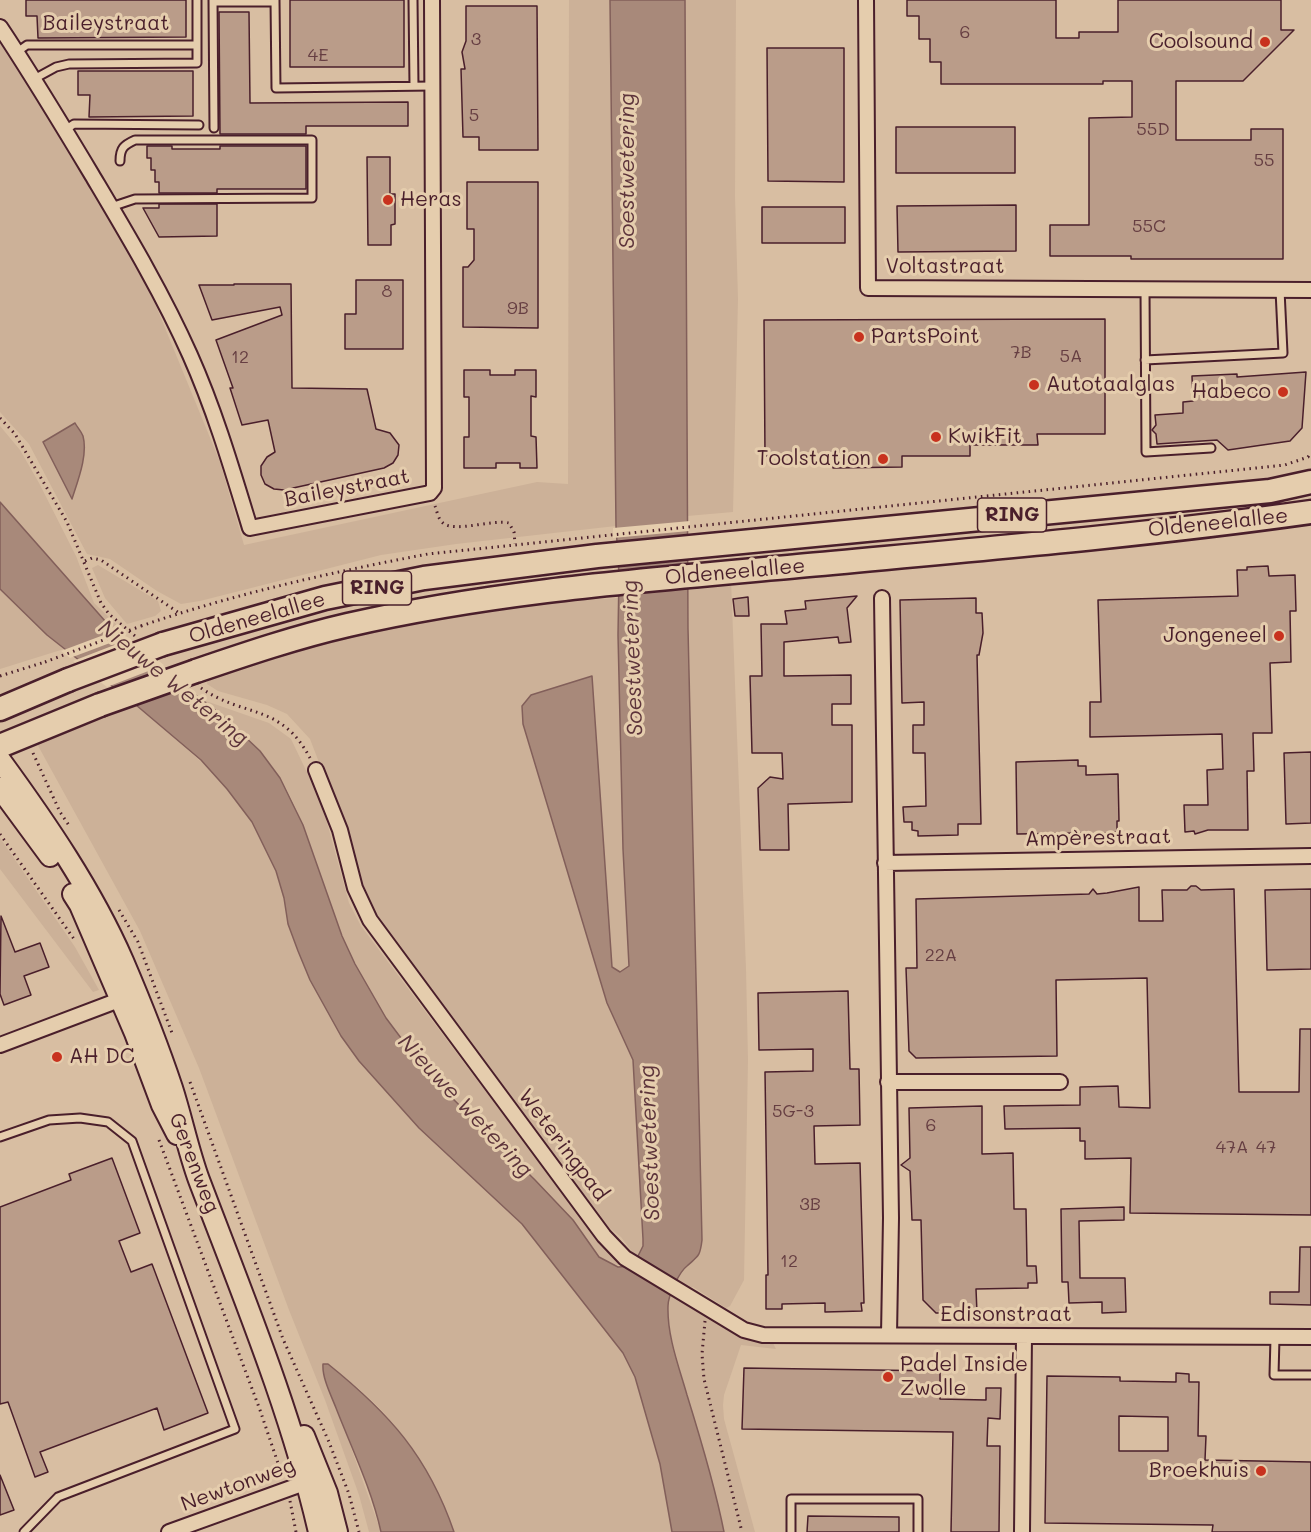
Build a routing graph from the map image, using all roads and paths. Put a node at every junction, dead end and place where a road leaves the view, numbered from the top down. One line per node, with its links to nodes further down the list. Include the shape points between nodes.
1 (196, 0): 8 (lane, Baileystraat)
2 (413, 0): 11 (lane)
3 (432, 0): 12 (street, Baileystraat)
4 (866, 0): 18 (street, Voltastraat, via 868,288)
5 (213, 1): 6 (lane); 14 (lane)
6 (275, 1): 11 (lane, via 276,88)
7 (0, 27): 9 (street, Baileystraat)
8 (197, 45): 9 (lane, Baileystraat, via 27,45); 10 (lane, Baileystraat, via 196,63 69,64)
9 (17, 52): 10 (street, Baileystraat)
10 (34, 79): 15 (street, Baileystraat)
11 (414, 86): 12 (lane)
12 (433, 86): 26 (street, Baileystraat, via 435,478)
13 (199, 125): 15 (lane, via 74,124)
14 (214, 128)
15 (65, 131): 17 (street, Baileystraat)
16 (120, 161): 17 (lane, via 124,145 135,140 312,140 312,198 135,199)
17 (111, 207): 26 (street, Baileystraat, via 190,356 219,428 250,528)
18 (1146, 289): 19 (street, Voltastraat); 21 (lane)
19 (1280, 290): 20 (street, Voltastraat); 21 (lane, via 1283,353)
20 (1311, 290)
21 (1145, 360): 23 (lane, via 1146,452)
22 (0, 418): 32 (path, via 15,434 67,522 85,561 101,560)
23 (1211, 448)
24 (1311, 452): 28 (path, via 1308,457 1285,465)
25 (1311, 482): 28 (main road, Oldeneelallee / RING, via 1270,491)
26 (430, 494): 29 (path, via 445,525 505,522 512,526)
27 (1311, 512): 36 (main road, Oldeneelallee / RING, bridge, via 987,548 597,584 442,606 346,625 196,670)
28 (711, 534): 30 (main road, Oldeneelallee / RING); 30 (path)
29 (515, 544)
30 (597, 545): 35 (main road, Oldeneelallee / RING, bridge, via 325,598 163,644)
31 (882, 598): 42 (street)
32 (179, 613)
33 (141, 626): 34 (path, bridge)
34 (0, 676)
35 (0, 710)
36 (0, 746)
37 (0, 760): 44 (main road, Gerenweg, via 40,817 107,928)
38 (316, 770): 51 (street, Weteringpad, via 340,830 355,888 370,920 604,1236 625,1258)
39 (0, 788): 44 (main road, Gerenweg, via 47,851 80,905)
40 (0, 834): 43 (path)
41 (1311, 856): 42 (street, Ampèrestraat)
42 (885, 863): 47 (street)
43 (79, 946)
44 (122, 1000): 45 (street); 57 (main road, Gerenweg, via 162,1105 195,1167 280,1391 297,1419)
45 (0, 1045)
46 (188, 1076): 64 (path, Gerenweg, via 283,1339 349,1494)
47 (888, 1082): 48 (street); 52 (street)
48 (1060, 1082)
49 (0, 1137): 59 (lane, via 49,1120 80,1118 108,1122 132,1141 235,1429 58,1497)
50 (158, 1138): 58 (path, Gerenweg)
51 (708, 1307): 52 (street, Edisonstraat, via 753,1334); 65 (path, via 703,1328 704,1379)
52 (889, 1335): 53 (street, Edisonstraat)
53 (1024, 1336): 55 (street, Edisonstraat); 68 (street)
54 (1311, 1337): 55 (street, Edisonstraat)
55 (1275, 1338): 56 (lane, via 1274,1375)
56 (1311, 1375)
57 (314, 1480): 58 (street, Newtonweg); 62 (main road, Gerenweg); 63 (main road, Gerenweg)
58 (287, 1488): 60 (street, Newtonweg); 61 (path, Gerenweg)
59 (24, 1532)
60 (169, 1532)
61 (296, 1532)
62 (319, 1532)
63 (337, 1532)
64 (359, 1532)
65 (742, 1532)
66 (791, 1532): 67 (lane, via 791,1499 918,1499)
67 (918, 1532)
68 (1022, 1532)

